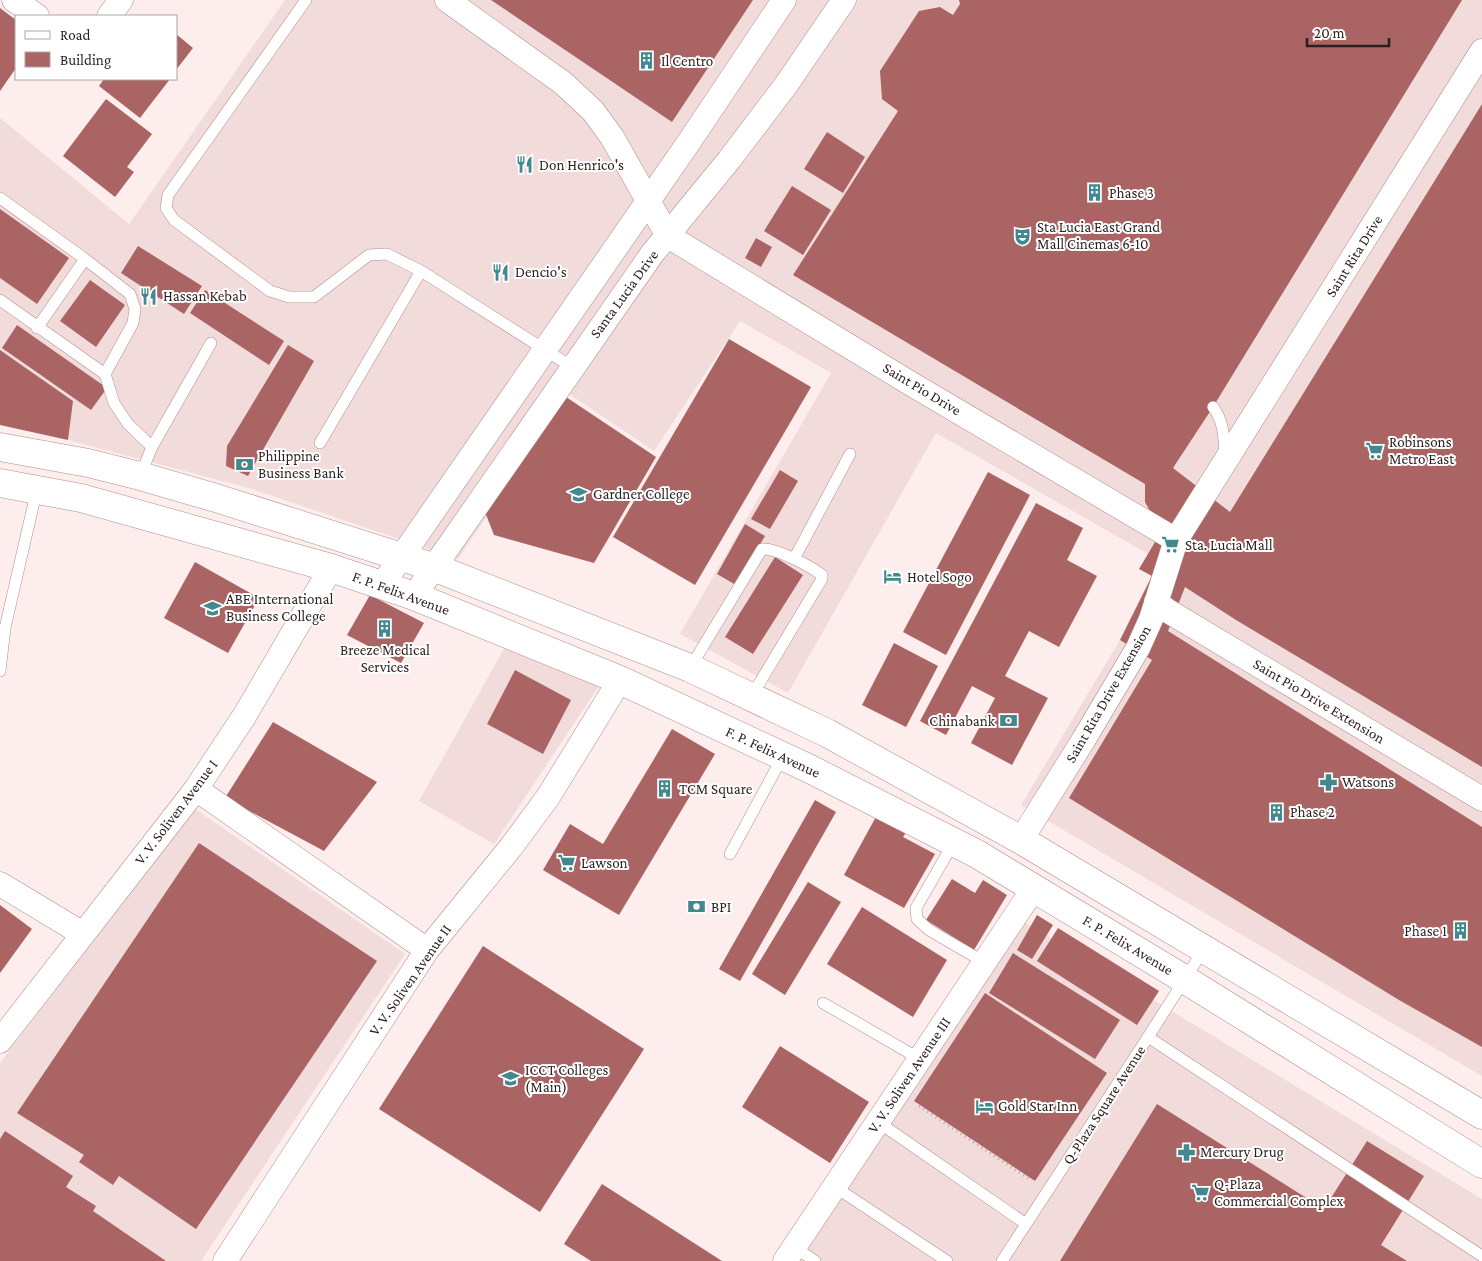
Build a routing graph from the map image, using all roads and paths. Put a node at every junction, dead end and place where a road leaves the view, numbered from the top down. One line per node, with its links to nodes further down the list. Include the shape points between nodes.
1 (14, 0): 7 (street)
2 (121, 0): 8 (street)
3 (306, 0): 14 (lane, via 168,195 166,208 174,220 270,291 288,297 314,297 369,255 387,254)
4 (447, 0): 11 (street, via 563,83 593,111)
5 (784, 0): 11 (street)
6 (844, 0): 12 (street, Santa Lucia Drive, via 786,85)
7 (36, 15)
8 (110, 15)
9 (1482, 51): 26 (street, Saint Rita Drive)
10 (0, 198): 13 (lane)
11 (649, 200): 12 (street); 18 (street)
12 (668, 236): 19 (street, Santa Lucia Drive); 30 (street, Saint Pio Drive)
13 (85, 259): 16 (lane); 20 (lane, via 130,294 135,309 133,323)
14 (421, 271): 18 (lane); 22 (lane)
15 (0, 300): 16 (lane)
16 (37, 328): 20 (lane)
17 (210, 343): 24 (lane)
18 (544, 349): 19 (lane); 31 (street)
19 (572, 367): 33 (street, Santa Lucia Drive)
20 (105, 374): 24 (lane, via 114,403 128,424)
21 (1213, 407): 26 (lane, via 1223,430)
22 (320, 443)
23 (0, 447): 27 (main road)
24 (152, 447): 27 (lane)
25 (850, 454): 32 (lane)
26 (1225, 462): 30 (street, Saint Rita Drive)
27 (140, 476): 31 (main road)
28 (0, 483): 29 (main road, F. P. Felix Avenue)
29 (37, 489): 34 (main road, F. P. Felix Avenue, via 81,498); 39 (lane, via 5,628)
30 (1176, 540): 37 (street, Saint Rita Drive Extension)
31 (401, 556): 33 (main road); 35 (street)
32 (794, 560): 38 (lane, via 762,549); 41 (lane, via 816,570 822,579)
33 (433, 567): 36 (street, Santa Lucia Drive); 38 (main road)
34 (331, 568): 35 (main road, F. P. Felix Avenue); 45 (street, V. V. Soliven Avenue I, via 245,715)
35 (382, 585): 36 (main road, F. P. Felix Avenue)
36 (414, 596): 40 (main road, F. P. Felix Avenue)
37 (1156, 602): 46 (street, Saint Pio Drive Extension); 47 (street, Saint Rita Drive Extension, via 1138,648)
38 (690, 668): 41 (main road)
39 (0, 670)
40 (620, 680): 43 (main road, F. P. Felix Avenue); 54 (street, V. V. Soliven Avenue II, via 548,797)
41 (751, 697): 42 (main road)
42 (827, 733): 44 (main road); 47 (main road)
43 (782, 756): 44 (main road, F. P. Felix Avenue); 49 (lane)
44 (810, 769): 48 (main road, F. P. Felix Avenue)
45 (196, 789): 52 (street, V. V. Soliven Avenue I); 54 (street)
46 (1482, 799)
47 (1021, 840): 53 (main road)
48 (954, 842): 51 (main road, F. P. Felix Avenue); 55 (lane, via 916,908 917,919 929,930)
49 (730, 854)
50 (0, 884): 52 (street)
51 (1034, 888): 55 (street, V. V. Soliven Avenue III); 56 (main road, F. P. Felix Avenue)
52 (83, 934): 59 (street, V. V. Soliven Avenue I)
53 (1204, 949): 56 (lane, Q-Plaza Square Avenue); 62 (main road)
54 (427, 950): 70 (street, V. V. Soliven Avenue II)
55 (984, 962): 60 (street, V. V. Soliven Avenue III)
56 (1184, 979): 58 (lane, Q-Plaza Square Avenue); 64 (main road, F. P. Felix Avenue)
57 (824, 1004): 60 (lane)
58 (1148, 1037): 66 (lane, Q-Plaza Square Avenue); 69 (lane)
59 (0, 1041)
60 (920, 1059): 61 (street, V. V. Soliven Avenue III)
61 (898, 1092): 63 (street, V. V. Soliven Avenue III); 66 (path)
62 (1482, 1114)
63 (878, 1122): 65 (street, V. V. Soliven Avenue III); 67 (lane)
64 (1482, 1164)
65 (835, 1187): 68 (street, V. V. Soliven Avenue III); 72 (lane)
66 (1048, 1192): 67 (lane, Q-Plaza Square Avenue)
67 (1026, 1224): 73 (lane, Q-Plaza Square Avenue)
68 (789, 1254): 71 (lane)
69 (1482, 1256)
70 (225, 1261)
71 (814, 1261)
72 (947, 1261)
73 (1002, 1261)

